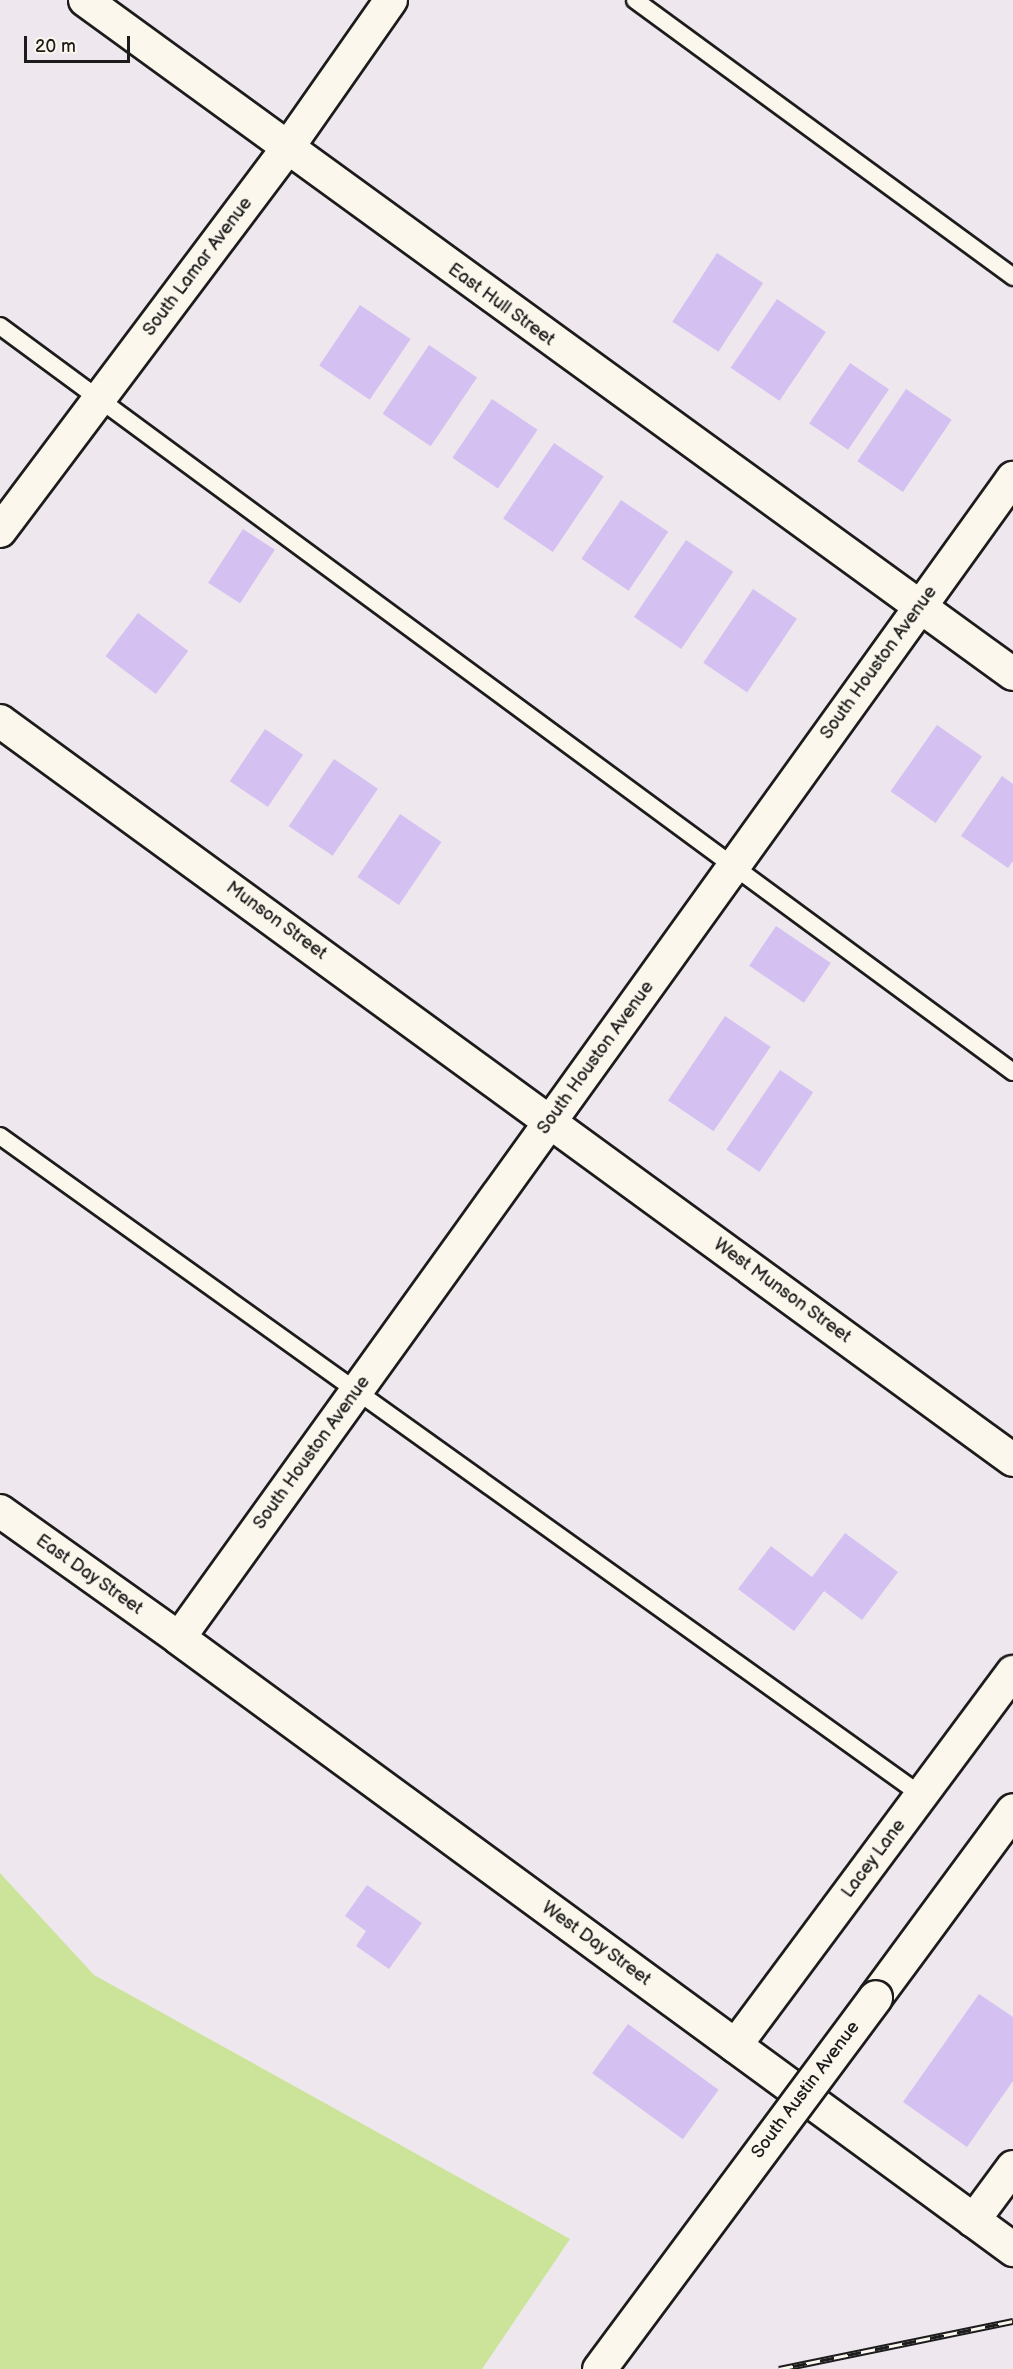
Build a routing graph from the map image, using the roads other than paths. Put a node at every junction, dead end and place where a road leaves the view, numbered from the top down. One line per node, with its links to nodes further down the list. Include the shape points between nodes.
1 (85, 0): 4 (street, East Hull Street)
2 (391, 0): 4 (street, South Lamar Avenue)
3 (635, 0): 5 (lane)
4 (286, 150): 7 (street, South Lamar Avenue); 10 (street, East Hull Street)
5 (1013, 278)
6 (0, 326): 7 (lane)
7 (99, 399): 9 (street, South Lamar Avenue); 13 (lane)
8 (1013, 478): 10 (street, South Houston Avenue)
9 (0, 531)
10 (920, 606): 11 (street, East Hull Street); 13 (street, South Houston Avenue)
11 (1013, 674)
12 (0, 721): 15 (street, Munson Street)
13 (734, 866): 14 (lane); 15 (street, South Houston Avenue)
14 (1013, 1072)
15 (551, 1121): 17 (street, South Houston Avenue); 18 (street, West Munson Street)
16 (0, 1136): 17 (lane)
17 (357, 1391): 20 (street, South Houston Avenue); 22 (lane)
18 (1013, 1461)
19 (0, 1511): 20 (street, East Day Street)
20 (179, 1638): 24 (main road, West Day Street)
21 (1013, 1672): 22 (street, Lacey Lane)
22 (921, 1795): 24 (street, Lacey Lane)
23 (1013, 1810): 28 (main road, South Austin Avenue, bridge)
24 (735, 2046): 26 (main road, West Day Street)
25 (1013, 2168): 26 (street)
26 (973, 2221): 27 (main road, West Day Street)
27 (1013, 2249)
28 (598, 2369)

